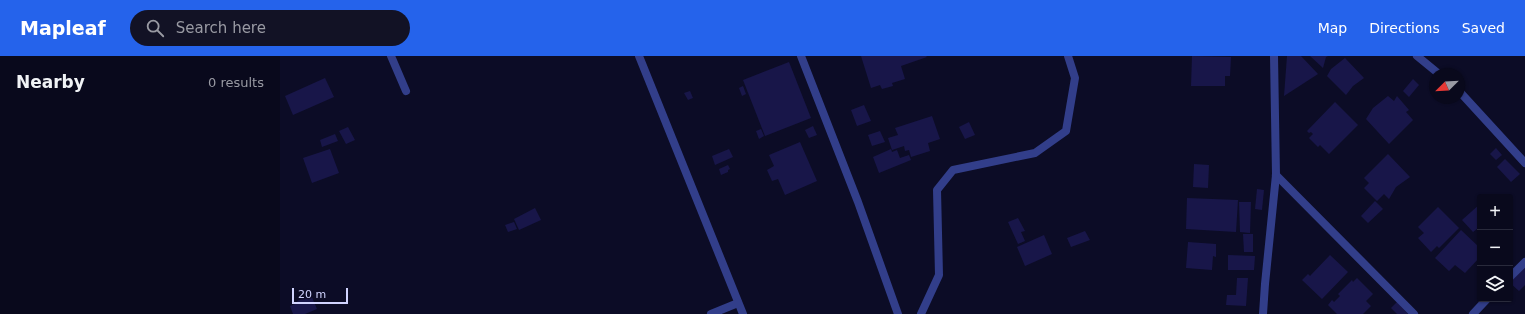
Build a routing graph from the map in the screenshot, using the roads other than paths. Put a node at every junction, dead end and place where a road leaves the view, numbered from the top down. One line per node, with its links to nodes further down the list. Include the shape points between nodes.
1 (391, 56): 8 (street)
2 (639, 56): 15 (street)
3 (802, 56): 18 (street)
4 (1068, 56): 19 (street, via 1075,78 1066,131 1035,153 953,170 937,190 939,275)
5 (1274, 56): 11 (street)
6 (1417, 56): 7 (street)
7 (1432, 68)
8 (406, 91)
9 (1465, 98): 10 (street)
10 (1525, 163)
11 (1276, 175): 20 (street); 21 (street)
12 (1525, 262): 13 (street)
13 (1513, 274)
14 (1484, 302): 22 (street)
15 (738, 303): 16 (street); 17 (street)
16 (711, 314)
17 (743, 314)
18 (898, 314)
19 (921, 314)
20 (1263, 314)
21 (1414, 314)
22 (1472, 314)

